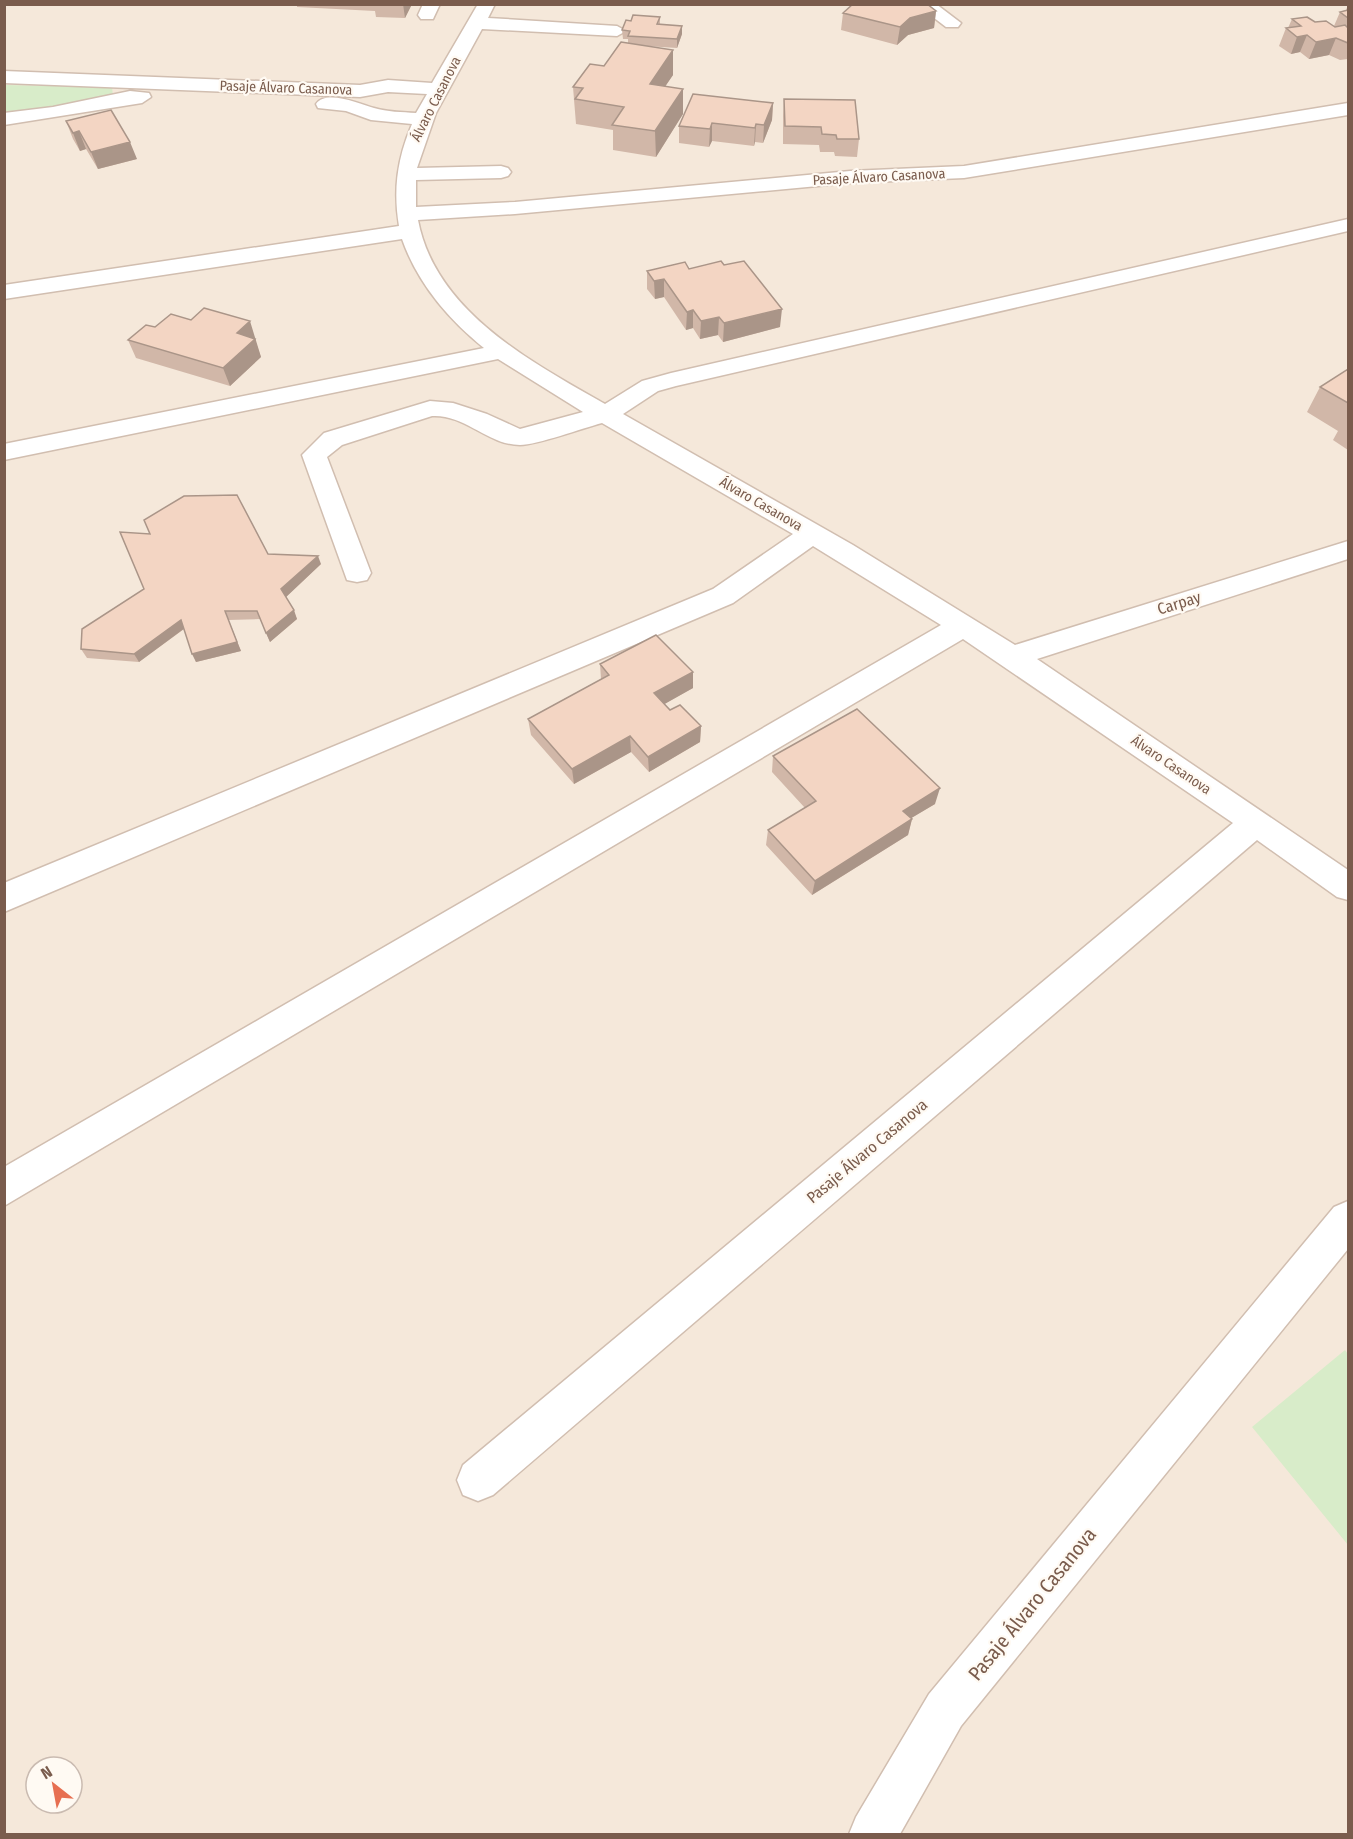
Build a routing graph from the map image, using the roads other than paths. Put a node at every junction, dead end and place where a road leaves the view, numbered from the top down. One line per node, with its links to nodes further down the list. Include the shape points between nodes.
1 (924, 4): 3 (street)
2 (482, 14): 4 (street); 6 (street, Álvaro Casanova)
3 (952, 23)
4 (617, 31)
5 (4, 77): 7 (street, Pasaje Álvaro Casanova)
6 (440, 89): 7 (street, Pasaje Álvaro Casanova, via 388,86 360,91); 10 (street, Álvaro Casanova)
7 (131, 90): 9 (street, Pasaje Álvaro Casanova, via 53,112); 10 (street, Pasaje Álvaro Casanova, via 349,105 371,114)
8 (1348, 109): 13 (street, Pasaje Álvaro Casanova, via 964,172 850,177 515,208)
9 (4, 118)
10 (424, 120): 12 (street, Álvaro Casanova)
11 (501, 172): 12 (street)
12 (405, 174): 13 (street, Álvaro Casanova)
13 (408, 222): 15 (street, Pasaje Álvaro Casanova); 16 (street, Álvaro Casanova, via 422,260 445,296)
14 (1348, 225): 17 (street, via 671,380 650,386)
15 (4, 292)
16 (502, 351): 17 (street, Álvaro Casanova); 18 (street)
17 (605, 414): 19 (street, Álvaro Casanova); 21 (street, via 520,437 444,408 430,409 323,445 314,455)
18 (4, 452)
19 (812, 533): 22 (street, Álvaro Casanova); 26 (street, via 723,596)
20 (1348, 550): 23 (street, Carpay)
21 (357, 573)
22 (963, 626): 23 (street, Álvaro Casanova); 27 (street)
23 (1010, 657): 24 (street, Álvaro Casanova)
24 (1256, 822): 25 (street, Álvaro Casanova); 29 (street, Pasaje Álvaro Casanova)
25 (1348, 887)
26 (4, 898)
27 (4, 1188)
28 (1348, 1220): 30 (street, Pasaje Álvaro Casanova, via 945,1710)
29 (478, 1480)
30 (873, 1834)

